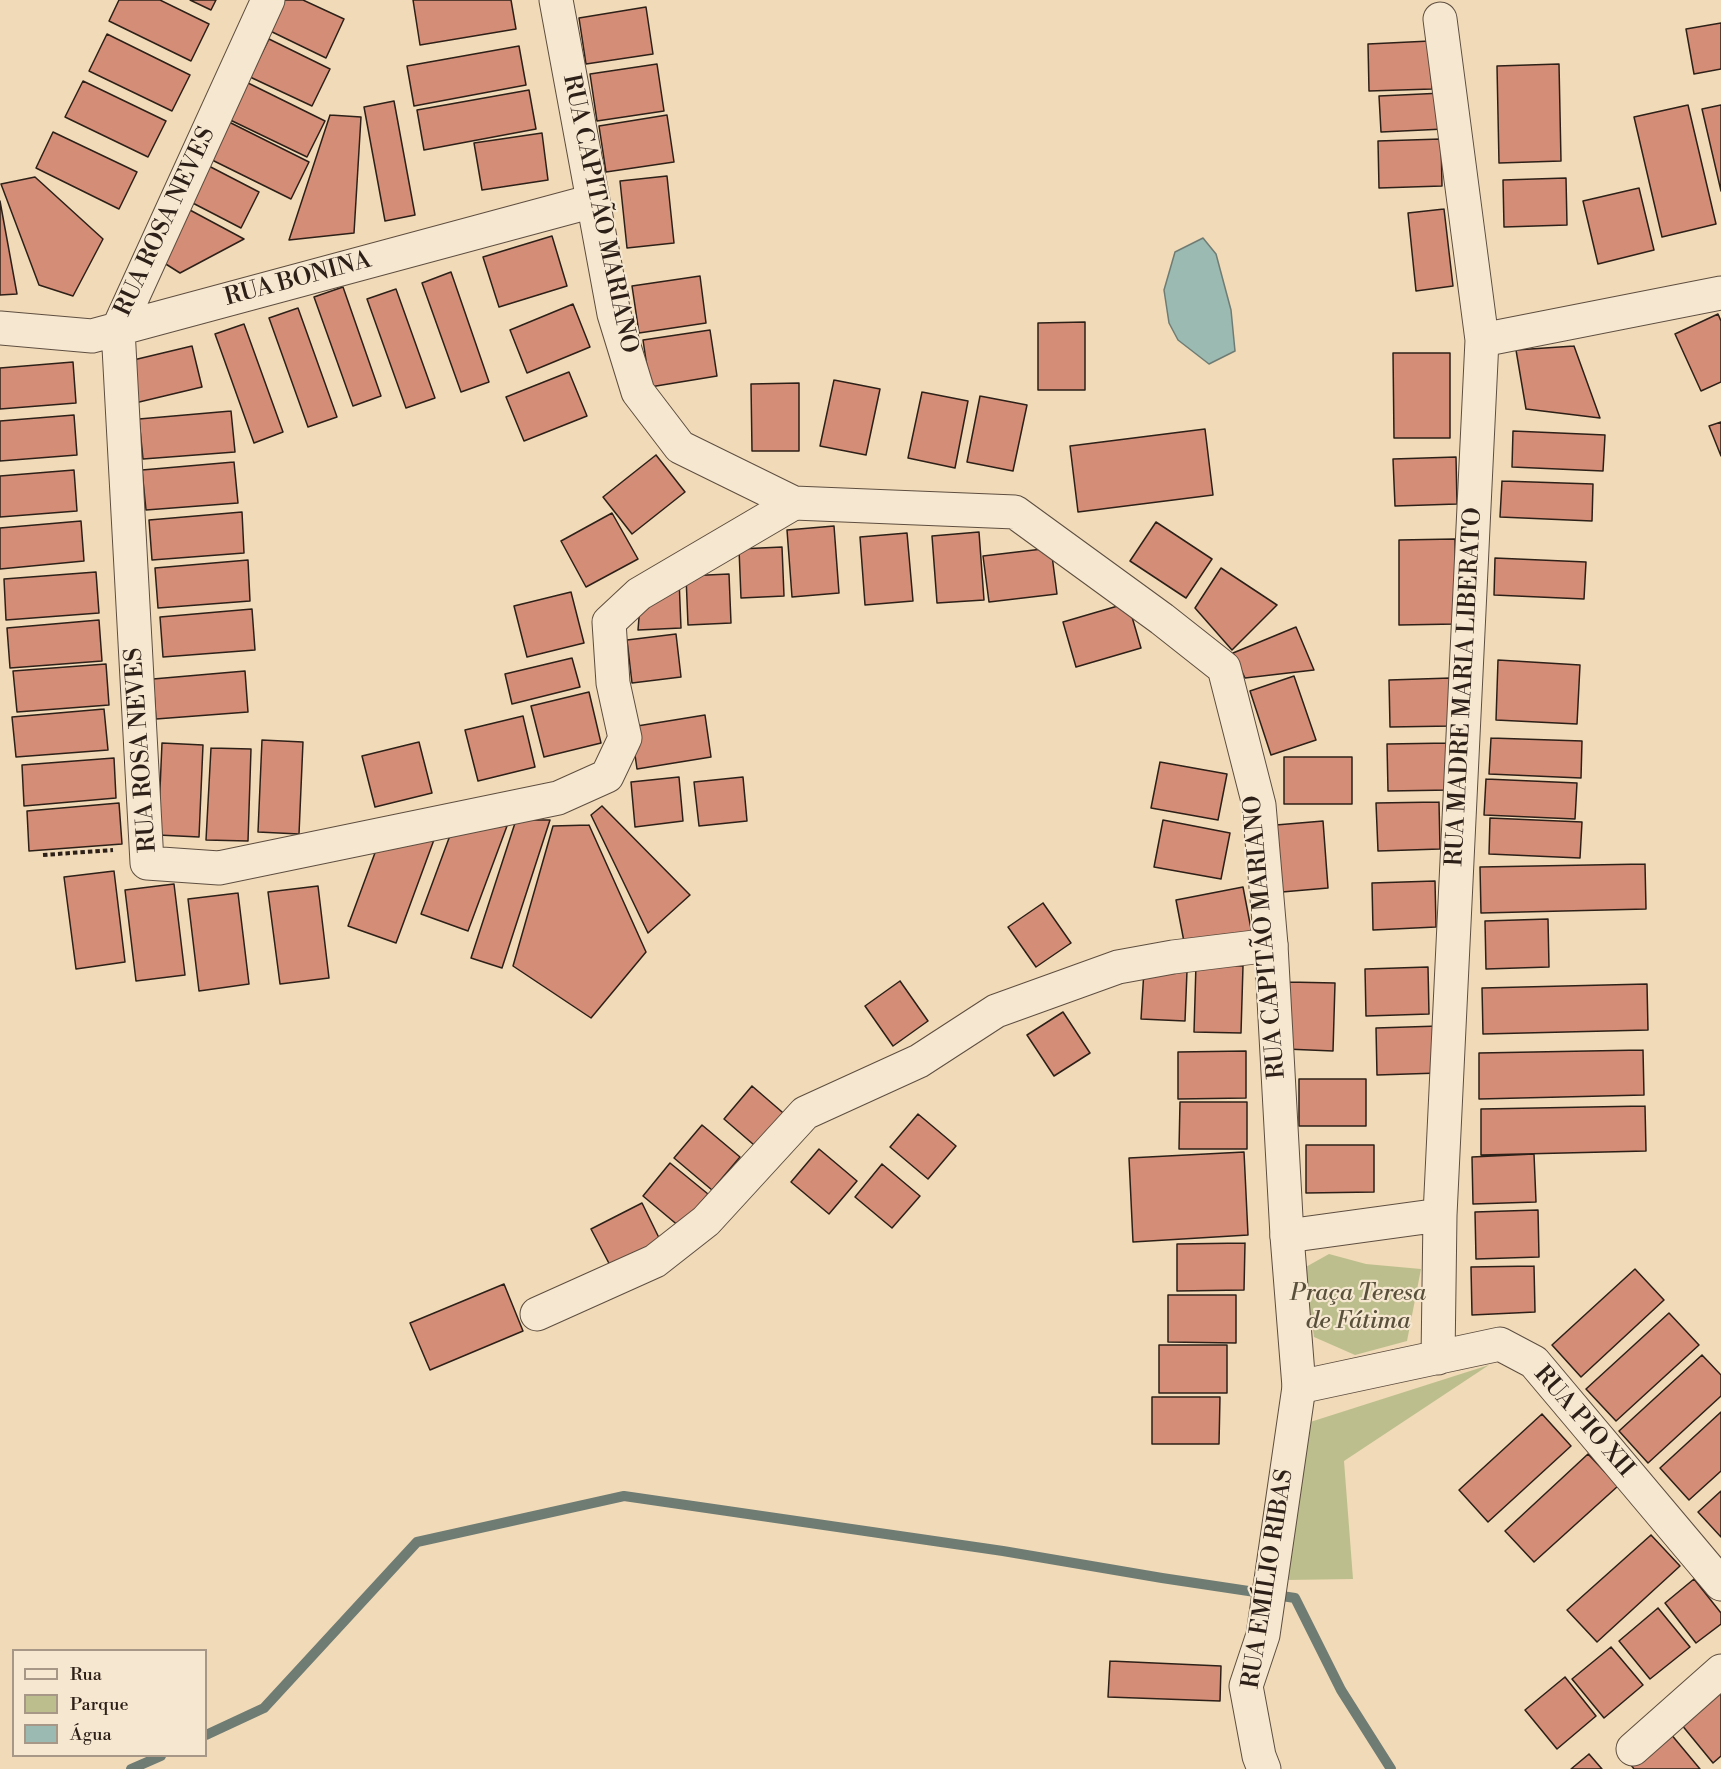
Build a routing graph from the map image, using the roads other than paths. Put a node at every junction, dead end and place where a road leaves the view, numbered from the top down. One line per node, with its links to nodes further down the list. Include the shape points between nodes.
1 (268, 0): 7 (street, RUA ROSA NEVES)
2 (556, 0): 4 (street, RUA CAPITÃO MARIANO)
3 (1440, 19): 8 (street, RUA MADRE MARIA LIBERATO)
4 (593, 201): 7 (street, RUA BONINA); 9 (street, RUA CAPITÃO MARIANO, via 614,314 638,392 680,447)
5 (1721, 293): 8 (street)
6 (0, 328): 7 (street, RUA BONINA, via 92,336)
7 (118, 329): 9 (street, RUA ROSA NEVES, via 147,863 219,868 558,798 607,776 625,738 613,683 609,622 639,594)
8 (1482, 340): 11 (street, RUA MADRE MARIA LIBERATO)
9 (794, 503): 10 (street, RUA CAPITÃO MARIANO, via 1015,512 1224,668 1259,805)
10 (1271, 945): 12 (street, RUA CAPITÃO MARIANO); 13 (street, via 1118,967 996,1011 919,1061 805,1113 706,1221 655,1262)
11 (1440, 1215): 12 (street); 14 (street, RUA MADRE MARIA LIBERATO)
12 (1287, 1236): 15 (street, RUA CAPITÃO MARIANO)
13 (537, 1314)
14 (1438, 1358): 15 (street, RUA PIO XII); 16 (street, RUA PIO XII, via 1500,1344 1534,1362)
15 (1299, 1387): 19 (street, RUA EMÍLIO RIBAS, via 1263,1635 1246,1686)
16 (1721, 1584)
17 (1721, 1671): 18 (street)
18 (1634, 1749)
19 (1264, 1769)

